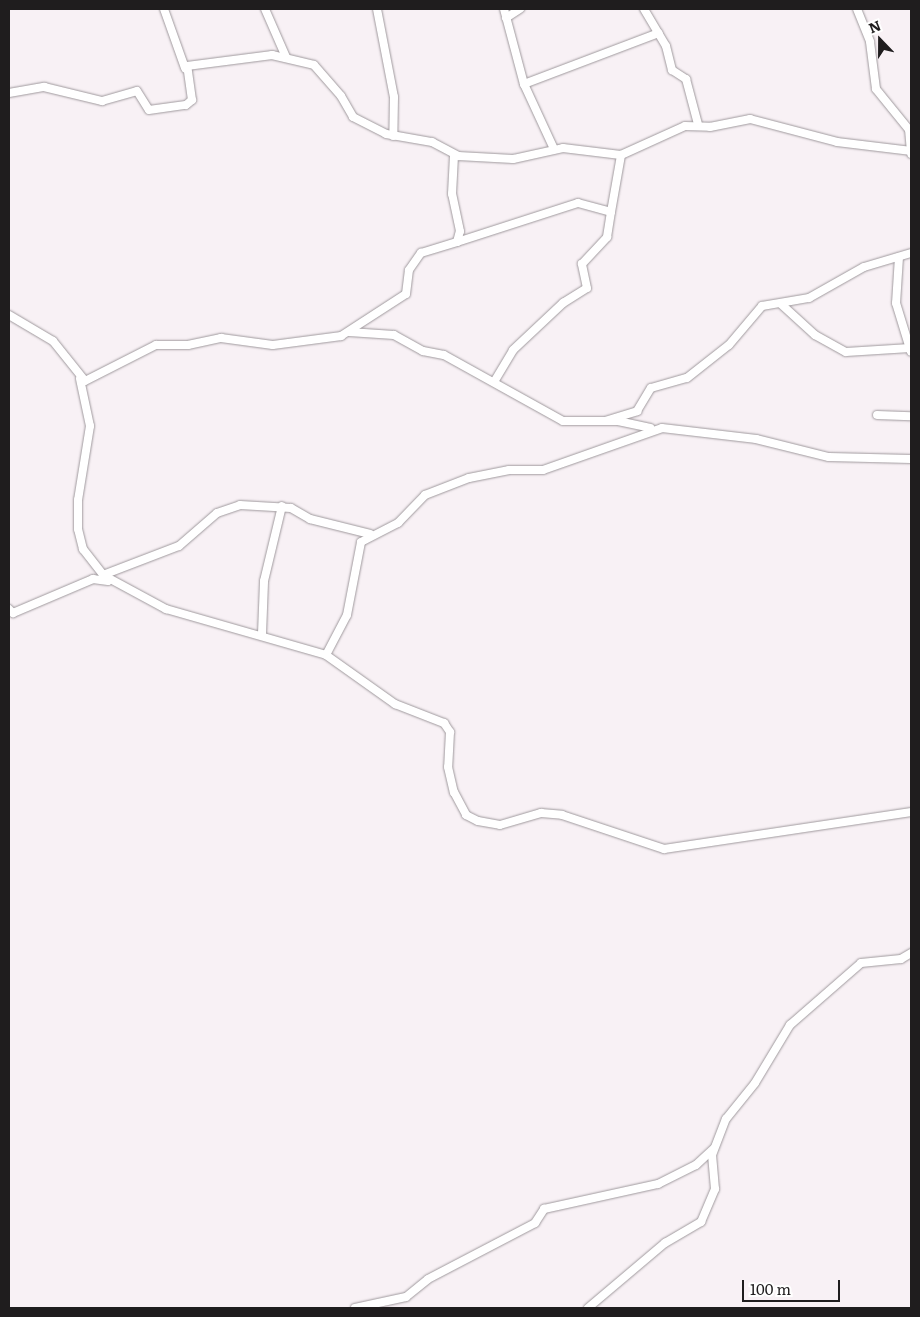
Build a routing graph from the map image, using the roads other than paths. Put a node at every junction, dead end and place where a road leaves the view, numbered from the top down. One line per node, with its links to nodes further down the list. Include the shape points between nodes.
1 (164, 9): 11 (street)
2 (265, 9): 10 (street)
3 (377, 9): 16 (street, via 394,98)
4 (504, 9): 8 (street)
5 (520, 9): 8 (street)
6 (644, 9): 9 (street)
7 (857, 9): 15 (street, via 870,42 877,91)
8 (506, 18): 12 (street)
9 (659, 33): 12 (street); 14 (street, via 672,70 686,79)
10 (286, 57): 11 (street, via 256,56); 16 (street, via 314,65 341,96 353,117)
11 (185, 68): 13 (street, via 192,100 186,106 149,110 137,91 102,101 44,87)
12 (524, 84): 17 (street)
13 (9, 93)
14 (698, 124): 18 (street, via 710,128 750,119 837,142); 20 (street, via 685,126)
15 (910, 130): 18 (street)
16 (393, 136): 19 (street, via 432,142)
17 (554, 149): 19 (street, via 505,160); 20 (street)
18 (911, 152)
19 (454, 155): 22 (street, via 452,194 460,231)
20 (622, 155): 21 (street)
21 (611, 212): 22 (street, via 573,204 530,222); 30 (street, via 607,237 582,264 587,288 563,303 513,350)
22 (457, 242): 27 (street, via 422,253 409,270 406,294)
23 (911, 253): 24 (street)
24 (899, 257): 25 (street, via 841,277 809,298); 28 (street, via 896,303)
25 (781, 304): 28 (street, via 815,335 846,352); 33 (street, via 762,306 734,340 687,378 651,388 637,410)
26 (9, 315): 29 (street, via 58,345)
27 (349, 332): 29 (street, via 328,340 273,345 221,338 188,345 156,344 94,379); 30 (street, via 399,336)
28 (911, 350)
29 (80, 378): 38 (street, via 90,426 78,500 78,529 83,549)
30 (494, 382): 33 (street, via 555,418)
31 (878, 415): 32 (street)
32 (911, 416)
33 (605, 421): 34 (street)
34 (650, 428): 35 (street, via 756,439 829,457); 37 (street, via 614,447 577,455 543,470 497,471 433,491 398,523)
35 (911, 459)
36 (282, 506): 37 (street); 38 (street, via 228,508 179,546); 40 (street, via 264,581)
37 (370, 534): 41 (street, via 359,546 347,615)
38 (105, 578): 39 (street, via 93,579 13,613); 40 (street, via 166,609)
39 (9, 608)
40 (262, 634): 41 (street)
41 (326, 655): 42 (street, via 395,704 448,727 454,792 466,815 485,823 500,825 541,813 562,815 664,849)
42 (911, 812)
43 (911, 953): 44 (street, via 901,959 862,963 790,1025 755,1083 726,1120)
44 (713, 1149): 45 (street, via 696,1165 658,1184 544,1209 532,1225 428,1279 406,1297); 46 (street, via 715,1189 701,1222 665,1244)
45 (356, 1308)
46 (588, 1308)

